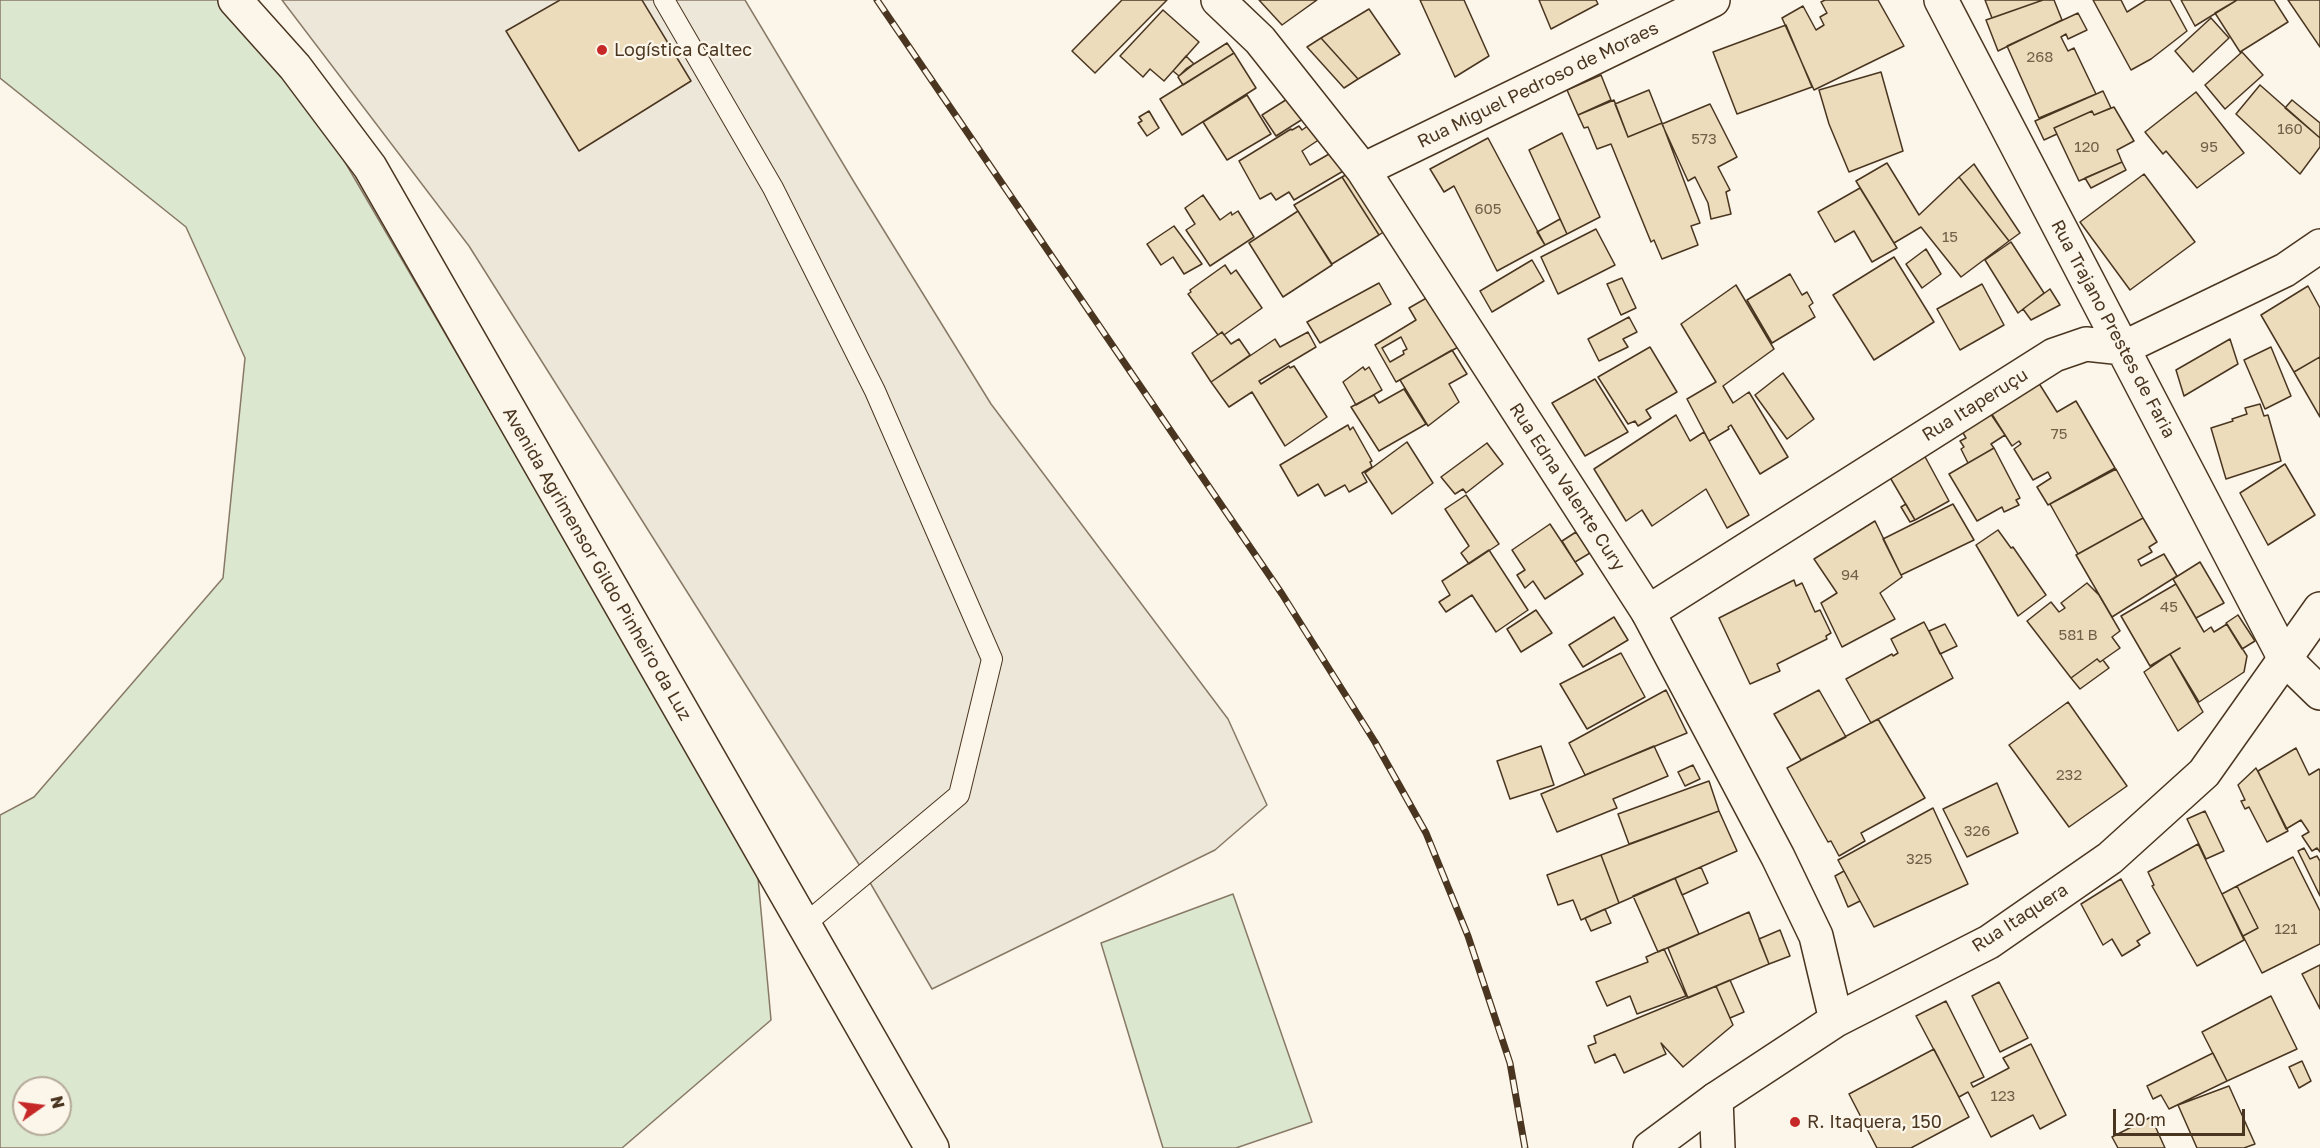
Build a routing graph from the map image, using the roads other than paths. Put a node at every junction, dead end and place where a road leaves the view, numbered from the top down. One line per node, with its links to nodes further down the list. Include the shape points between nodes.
1 (235, 0): 13 (street, Avenida Agrimensor Gildo Pinheiro da Luz, via 296,67 370,167)
2 (664, 0): 13 (lane, via 773,188 875,391 992,659 959,795)
3 (1218, 0): 6 (street, Rua Edna Valente Cury, via 1260,40)
4 (1713, 0): 6 (street, Rua Miguel Pedroso de Moraes)
5 (1941, 0): 8 (street, Rua Trajano Prestes de Faria)
6 (1364, 170): 10 (street, Rua Edna Valente Cury)
7 (2320, 246): 8 (street, via 2284,270)
8 (2123, 348): 10 (street, Rua Itaperuçu, via 2086,344 2054,355); 11 (street, Rua Trajano Prestes de Faria)
9 (2320, 609): 11 (street, Rua Itaquera)
10 (1648, 612): 14 (street, Rua Edna Valente Cury, via 1816,936)
11 (2285, 659): 12 (street, Rua Trajano Prestes de Faria); 14 (street, Rua Itaquera, via 2204,773 2110,858 1989,942)
12 (2320, 693)
13 (804, 926): 16 (street, Avenida Agrimensor Gildo Pinheiro da Luz)
14 (1836, 1020): 15 (street, Rua Itaquera)
15 (1716, 1099): 17 (street, Rua Itaquera); 18 (street)
16 (932, 1148)
17 (1650, 1148)
18 (1718, 1148)

